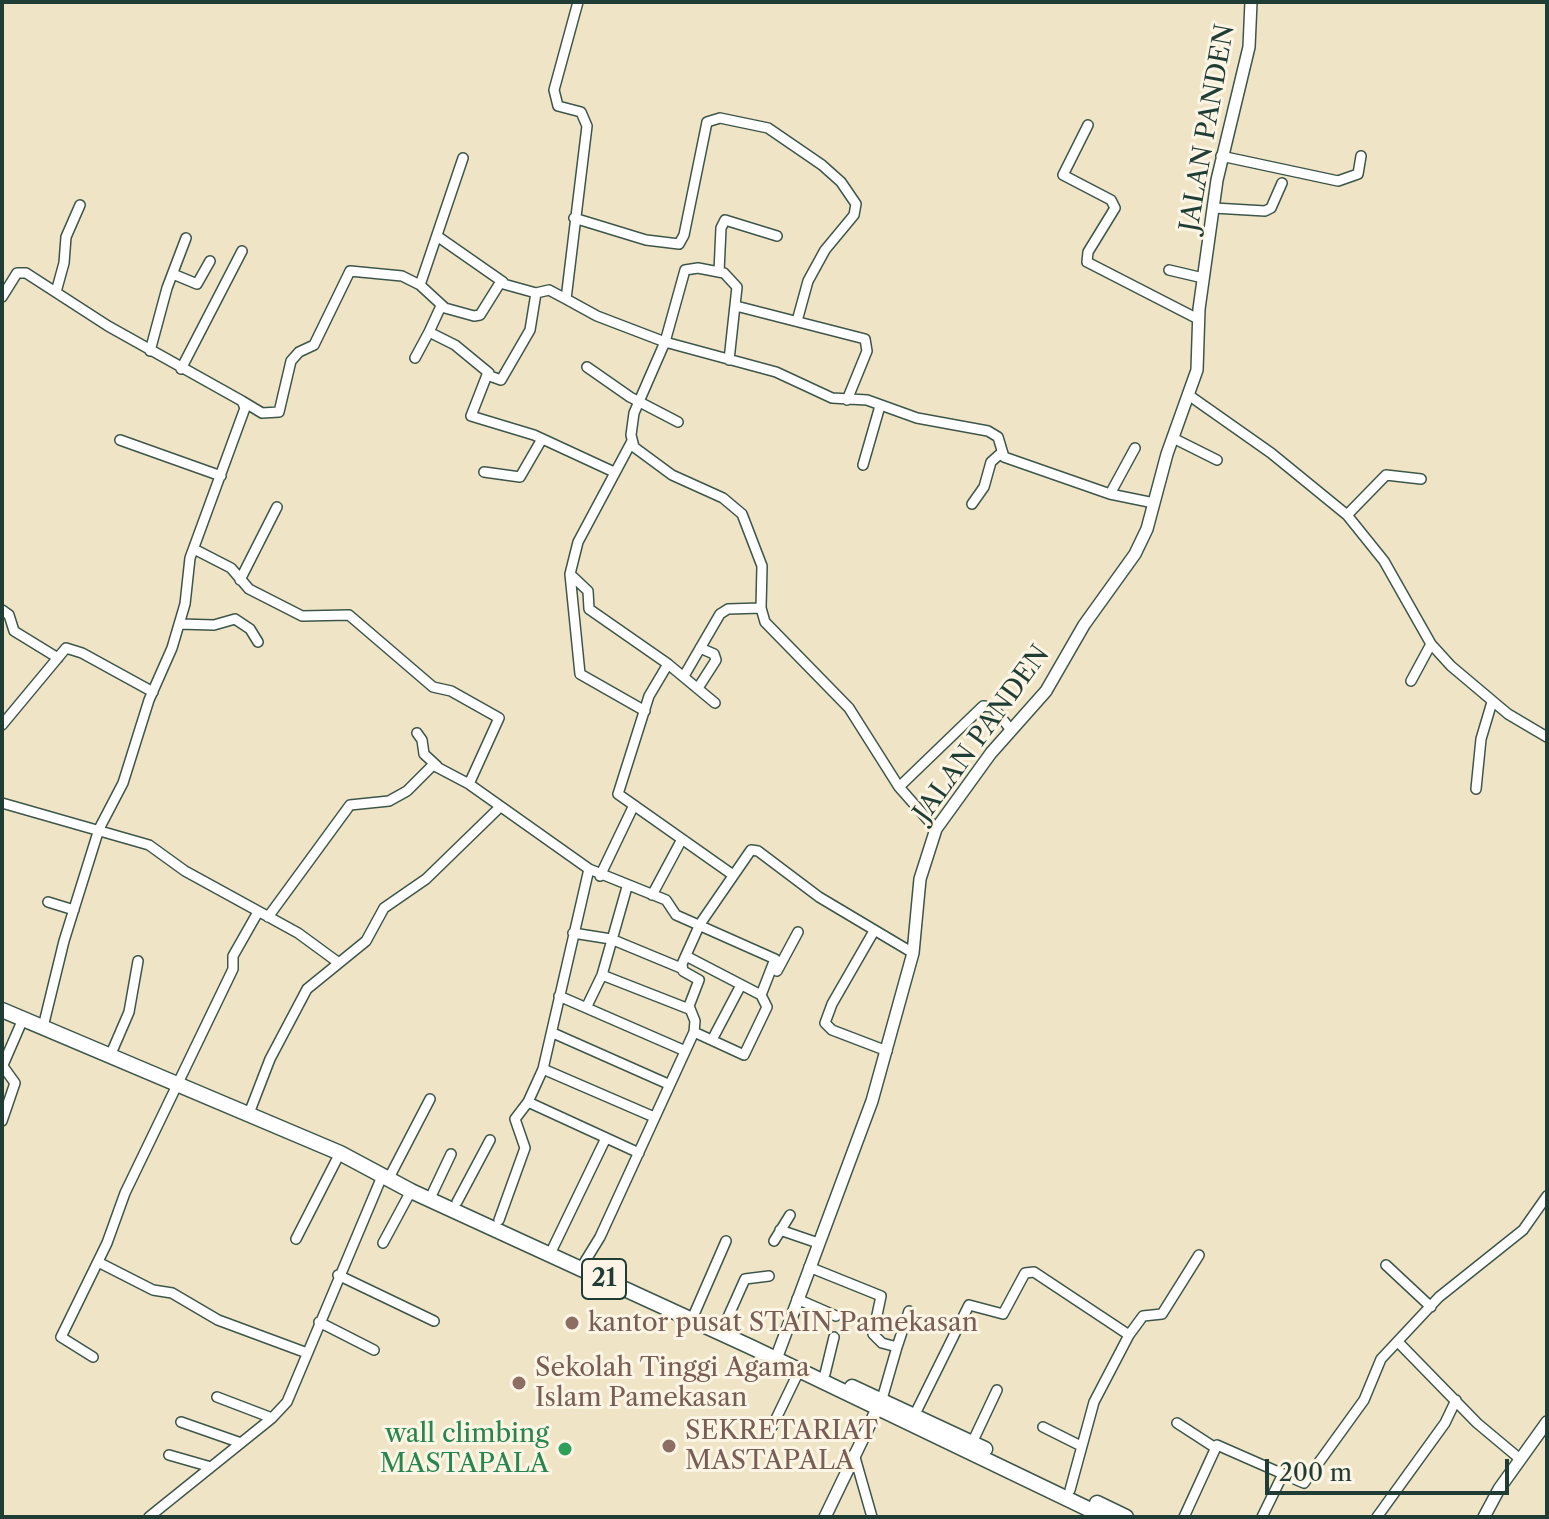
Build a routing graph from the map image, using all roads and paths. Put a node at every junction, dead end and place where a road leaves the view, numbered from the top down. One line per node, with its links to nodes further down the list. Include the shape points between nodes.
1 (578, 2): 10 (street, via 554,90 558,106 581,112 587,121)
2 (1251, 2): 4 (street, JALAN PANDEN, via 1249,47)
3 (1088, 125): 28 (street, via 1063,175 1111,200 1115,208 1087,262)
4 (1221, 156): 5 (street, via 1337,181 1358,174); 9 (street, JALAN PANDEN)
5 (1361, 156)
6 (463, 158): 11 (street)
7 (1282, 183): 9 (street, via 1265,211)
8 (80, 205): 22 (street, via 66,237)
9 (1214, 208): 19 (street, JALAN PANDEN)
10 (574, 218): 25 (street); 29 (street, via 646,240 679,244 707,122 720,118 768,128 822,165 856,204 854,215 808,281)
11 (437, 236): 20 (street); 21 (street)
12 (777, 236): 17 (street, via 725,220)
13 (186, 238): 18 (street)
14 (242, 251): 36 (street)
15 (210, 261): 18 (street, via 197,284)
16 (1169, 270): 19 (street)
17 (719, 272): 27 (street, via 737,287); 31 (street, via 685,270)
18 (173, 274): 32 (street)
19 (1203, 278): 28 (street, JALAN PANDEN)
20 (503, 282): 23 (street); 26 (street, via 478,316)
21 (420, 285): 26 (street); 40 (street, via 391,273 348,272 314,345 291,361 279,412 262,413)
22 (56, 292): 24 (street, via 20,272); 32 (street)
23 (536, 293): 25 (street, via 549,290); 37 (street, via 531,326 503,378)
24 (2, 297)
25 (566, 299): 31 (street)
26 (441, 306): 30 (street)
27 (736, 306): 29 (street); 34 (street)
28 (1198, 319): 38 (street, JALAN PANDEN, via 1197,370)
29 (797, 321): 39 (street, via 867,341)
30 (429, 332): 33 (street); 37 (street)
31 (665, 342): 34 (street); 41 (street)
32 (150, 351): 36 (street)
33 (415, 358)
34 (729, 360): 39 (street)
35 (587, 367): 41 (street)
36 (181, 369): 40 (street)
37 (489, 373): 45 (street, via 472,418)
38 (1190, 396): 44 (street, JALAN PANDEN); 60 (street)
39 (847, 400): 42 (street)
40 (242, 401): 54 (street, via 244,415)
41 (638, 401): 43 (street); 47 (street)
42 (880, 406): 49 (street, via 988,431 998,437); 51 (street)
43 (678, 422)
44 (1173, 438): 50 (street); 57 (street, JALAN PANDEN)
45 (542, 439): 52 (street, via 520,477); 53 (street)
46 (120, 440): 54 (street)
47 (632, 441): 53 (street); 64 (street, via 654,464 723,498 742,514 762,566)
48 (1135, 448): 56 (street)
49 (1000, 454): 56 (street); 58 (street)
50 (1217, 460)
51 (863, 465)
52 (484, 472)
53 (614, 472): 62 (street, via 575,548)
54 (221, 476): 61 (street)
55 (1421, 479): 60 (street, via 1386,475)
56 (1110, 494): 57 (street)
57 (1154, 503): 80 (street, JALAN PANDEN, via 1129,563 1084,625 1046,691)
58 (972, 504)
59 (277, 507): 63 (street)
60 (1347, 515): 68 (street, via 1388,567)
61 (194, 549): 63 (street, via 228,566); 66 (street)
62 (570, 574): 71 (street, via 588,591 589,609); 78 (street, via 580,674)
63 (240, 580): 84 (street, via 302,616 349,615 433,687 451,691 499,718)
64 (761, 608): 69 (street, via 723,611); 85 (street, via 772,631 856,716)
65 (2, 610): 70 (street, via 14,631)
66 (179, 624): 67 (street, via 214,625 235,619); 75 (street)
67 (258, 642)
68 (1431, 644): 73 (street); 76 (street)
69 (700, 648): 72 (street); 74 (street, via 716,656)
70 (58, 658): 75 (street, via 63,650 74,649); 79 (street)
71 (668, 664): 72 (street); 78 (street)
72 (684, 676): 74 (street)
73 (1411, 681)
74 (698, 688): 77 (street)
75 (153, 692): 90 (street, via 123,783)
76 (1492, 702): 82 (street); 86 (street, via 1481,739)
77 (715, 703)
78 (645, 711): 88 (street, via 617,790)
79 (2, 725)
80 (1011, 730): 85 (street, via 993,707 983,706); 91 (street, JALAN PANDEN)
81 (417, 733): 83 (street, via 424,754)
82 (1547, 737)
83 (437, 766): 84 (street); 101 (street, via 428,766 407,791 389,801 350,805)
84 (469, 784): 89 (street)
85 (899, 787): 91 (street)
86 (1476, 789)
87 (2, 803): 90 (street)
88 (634, 805): 92 (street); 95 (street)
89 (499, 808): 93 (street); 110 (street, via 426,879 384,908 370,936)
90 (99, 829): 99 (street); 100 (street, via 149,845)
91 (936, 829): 107 (street, JALAN PANDEN, via 920,879)
92 (682, 839): 94 (street); 97 (street)
93 (589, 869): 95 (street); 105 (street)
94 (733, 875): 102 (street); 103 (street, via 755,850)
95 (600, 876): 96 (street)
96 (627, 887): 97 (street); 106 (street)
97 (652, 895): 102 (street, via 669,903 676,915)
98 (48, 902): 99 (street)
99 (74, 910): 121 (street)
100 (258, 912): 101 (street); 131 (street)
101 (268, 917): 110 (street)
102 (700, 924): 108 (street); 113 (street, via 775,959)
103 (874, 931): 107 (street); 127 (street, via 825,1023)
104 (798, 932): 113 (street)
105 (573, 933): 106 (street); 116 (street)
106 (611, 939): 111 (street); 112 (street)
107 (913, 953): 127 (street, JALAN PANDEN)
108 (686, 956): 111 (street); 114 (street)
109 (138, 961): 128 (street, via 129,1012)
110 (339, 963): 135 (street, via 307,989 270,1059)
111 (681, 968): 118 (street, via 699,980)
112 (602, 975): 117 (street); 118 (street)
113 (771, 975): 115 (street)
114 (741, 985): 115 (street); 124 (street)
115 (761, 995): 124 (street, via 768,1011 745,1055)
116 (559, 996): 117 (street); 123 (street)
117 (587, 1006): 126 (street)
118 (689, 1009): 122 (street)
119 (2, 1010): 120 (highway, 21)
120 (23, 1019): 121 (highway, 21); 125 (street)
121 (43, 1027): 128 (highway, 21)
122 (694, 1032): 124 (street); 126 (street)
123 (553, 1033): 130 (street); 132 (street)
124 (713, 1038)
125 (7, 1040): 129 (street)
126 (683, 1050): 132 (street)
127 (887, 1051): 155 (street, JALAN PANDEN)
128 (110, 1056): 131 (highway, 21)
129 (2, 1065): 137 (street, via 15,1083)
130 (543, 1069): 134 (street); 136 (street)
131 (176, 1084): 135 (highway, 21); 158 (street)
132 (668, 1084): 136 (street)
133 (430, 1099): 143 (street)
134 (528, 1102): 139 (street); 149 (street, via 515,1119 525,1148)
135 (248, 1116): 142 (highway, 21)
136 (654, 1117): 140 (street)
137 (2, 1121)
138 (490, 1140): 147 (street)
139 (605, 1140): 140 (street); 156 (street)
140 (639, 1153): 159 (street)
141 (451, 1154): 145 (street)
142 (344, 1156): 143 (highway, 21); 151 (street)
143 (386, 1174): 144 (highway, 21); 145 (highway, 21); 162 (street)
144 (411, 1191): 154 (street); 156 (highway, 21)
145 (433, 1192): 147 (highway, 21)
146 (1547, 1196): 165 (street, via 1523,1230)
147 (457, 1202): 149 (highway, 21)
148 (790, 1215): 150 (street)
149 (499, 1220): 156 (highway, 21)
150 (780, 1230): 153 (street); 155 (street)
151 (296, 1239)
152 (726, 1241): 167 (street)
153 (774, 1241)
154 (383, 1243)
155 (818, 1243): 161 (street, JALAN PANDEN)
156 (552, 1250): 159 (highway, 21)
157 (1199, 1255): 172 (street, via 1162,1314 1141,1317)
158 (98, 1262): 177 (street, via 155,1291 172,1293 218,1320); 179 (street, via 61,1337)
159 (584, 1264): 167 (highway, 21)
160 (1386, 1265): 165 (street)
161 (809, 1267): 164 (street, JALAN PANDEN); 175 (street, via 881,1296 873,1334)
162 (338, 1275): 169 (street); 170 (street)
163 (769, 1276): 171 (street, via 745,1279)
164 (797, 1299): 168 (street); 178 (street, JALAN PANDEN)
165 (1431, 1307): 174 (street)
166 (909, 1311): 175 (street)
167 (694, 1316): 171 (highway, 21); 178 (highway, 21)
168 (836, 1316)
169 (434, 1321)
170 (319, 1322): 176 (street); 177 (street)
171 (724, 1326): 178 (highway, 21)
172 (1129, 1335): 186 (street, via 1028,1271 1002,1314 969,1305); 195 (street, via 1102,1382)
173 (834, 1337): 181 (street)
174 (1399, 1343): 184 (street); 201 (street, via 1381,1359 1364,1400 1304,1483)
175 (897, 1347): 185 (street)
176 (374, 1350)
177 (307, 1353): 187 (street, via 287,1402)
178 (777, 1356): 180 (highway, 21); 181 (highway, 21)
179 (93, 1357)
180 (799, 1371): 185 (highway, 21); 191 (street)
181 (825, 1374): 185 (highway, 21)
182 (997, 1390): 194 (street)
183 (217, 1397): 187 (street)
184 (1456, 1400): 199 (street); 210 (street, via 1448,1419)
185 (879, 1404): 186 (highway, 21); 197 (street); 206 (highway, 21)
186 (915, 1414): 194 (highway, 21)
187 (272, 1418): 193 (street)
188 (181, 1422): 193 (street)
189 (1547, 1422): 199 (street)
190 (1177, 1423): 196 (street)
191 (772, 1427)
192 (1043, 1427): 195 (street)
193 (241, 1443): 200 (street)
194 (972, 1443): 202 (highway, 21)
195 (1081, 1446): 202 (street)
196 (1214, 1447): 201 (street, via 1224,1445); 208 (street)
197 (854, 1454): 204 (street); 205 (street)
198 (169, 1455): 200 (street)
199 (1520, 1459): 211 (street)
200 (211, 1467): 203 (street)
201 (1283, 1474): 209 (street)
202 (1070, 1490): 207 (highway, 21)
203 (149, 1517)
204 (825, 1517)
205 (872, 1517)
206 (1105, 1517)
207 (1126, 1517)
208 (1184, 1517)
209 (1262, 1517)
210 (1377, 1517)
211 (1484, 1517)

